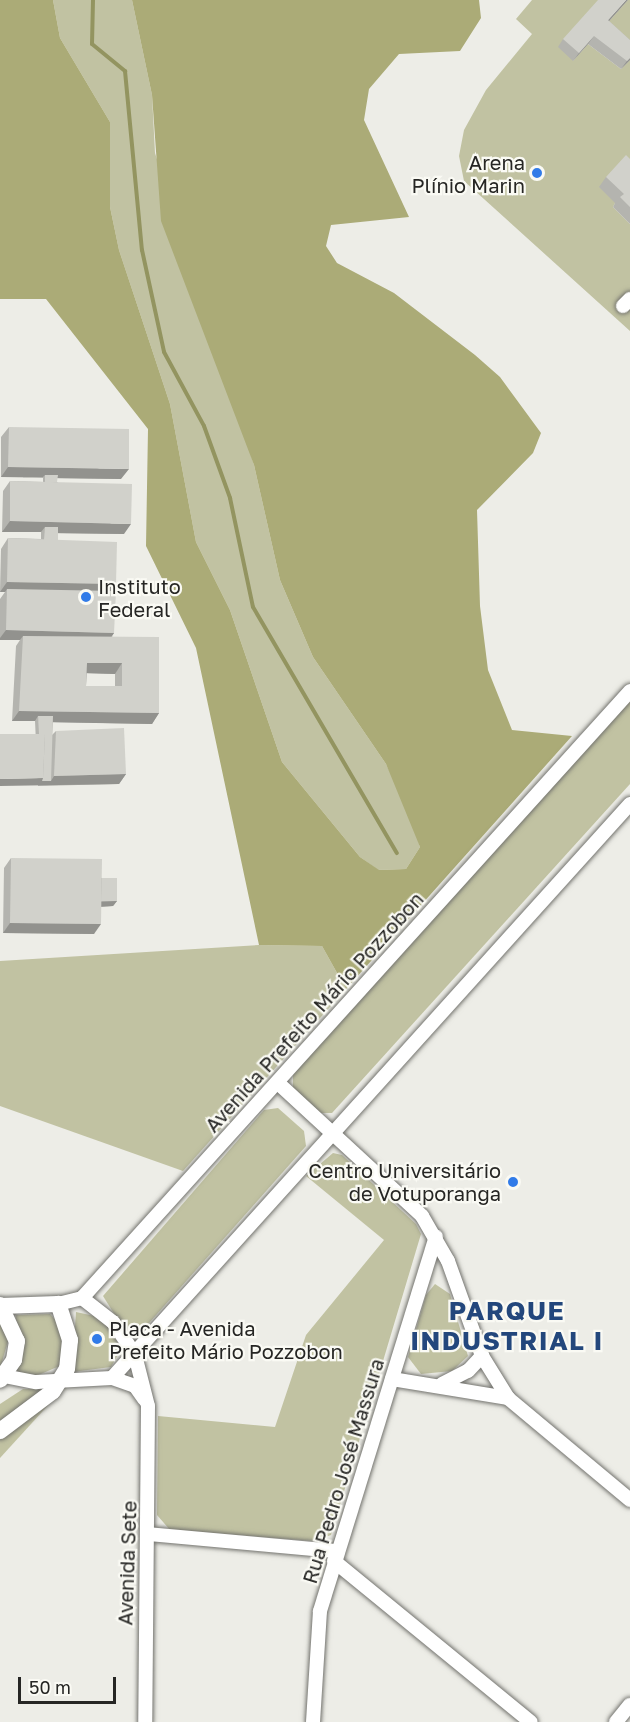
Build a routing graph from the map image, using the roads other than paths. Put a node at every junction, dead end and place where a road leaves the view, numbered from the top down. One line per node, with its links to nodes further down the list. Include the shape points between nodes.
1 (630, 692): 3 (street, Avenida Prefeito Mário Pozzobon)
2 (630, 804): 4 (street)
3 (278, 1083): 4 (street); 6 (street, Avenida Prefeito Mário Pozzobon)
4 (334, 1136): 5 (street, via 422,1216); 9 (street)
5 (436, 1237): 10 (street); 13 (street, Rua Pedro José Massura)
6 (82, 1298): 7 (street); 9 (street, via 113,1322)
7 (58, 1304): 8 (main road); 14 (main road, via 70,1340)
8 (1, 1306): 11 (main road, via 17,1341)
9 (135, 1354): 12 (street); 17 (street, Avenida Sete)
10 (482, 1356): 15 (street, via 468,1371); 16 (street)
11 (2, 1378): 14 (street)
12 (112, 1378): 14 (street); 17 (street, via 135,1386)
13 (392, 1379): 15 (street); 21 (street, Rua Pedro José Massura)
14 (60, 1381): 18 (main road)
15 (442, 1384): 16 (street)
16 (508, 1398): 19 (street)
17 (148, 1406): 20 (street, Avenida Sete)
18 (0, 1431)
19 (630, 1500)
20 (148, 1534): 21 (street); 23 (street, Avenida Sete)
21 (335, 1556): 24 (street, Rua Pedro José Massura, via 315,1635); 25 (street)
22 (630, 1705): 26 (street)
23 (145, 1722)
24 (313, 1722)
25 (531, 1722)
26 (616, 1722)

